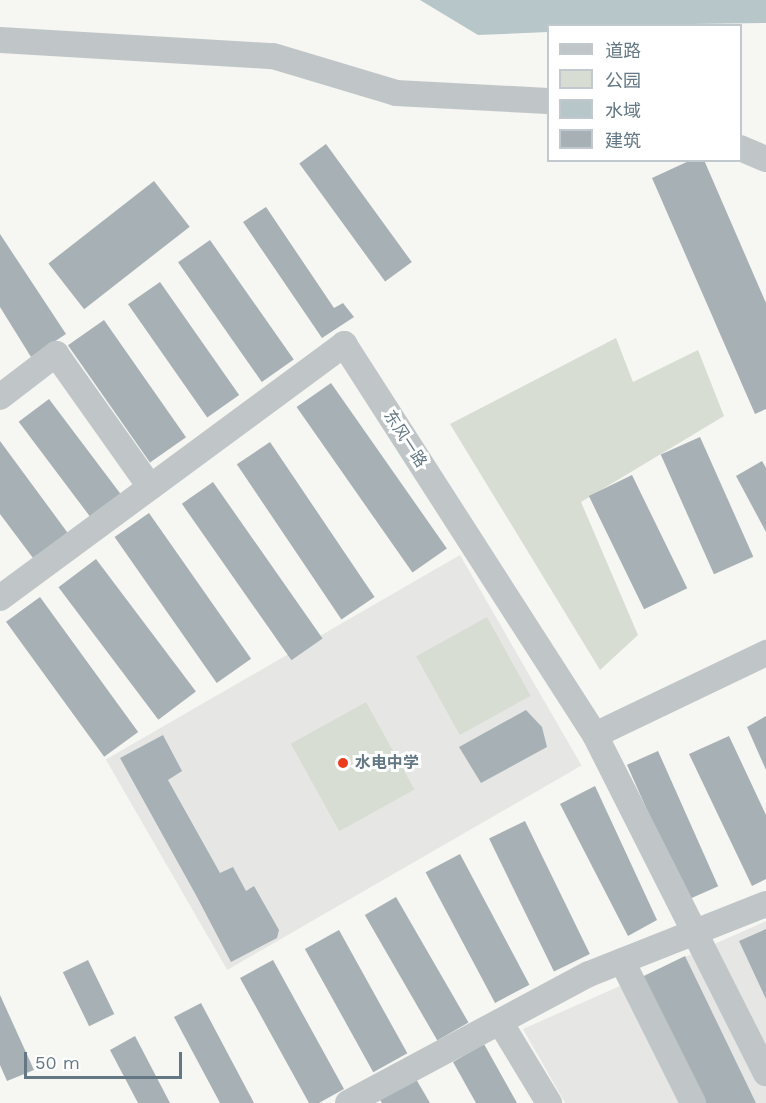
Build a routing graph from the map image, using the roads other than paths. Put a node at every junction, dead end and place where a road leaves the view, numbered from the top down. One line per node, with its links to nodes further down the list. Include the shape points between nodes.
1 (0, 40): 2 (street, via 273,56 396,93)
2 (547, 101)
3 (742, 148): 4 (street)
4 (766, 159)
5 (0, 397): 6 (street, via 56,354)
6 (150, 487): 7 (street, 东风一路); 9 (street, 东风一路, via 344,344)
7 (0, 598)
8 (766, 653): 9 (street)
9 (595, 735): 11 (street)
10 (766, 904): 11 (street)
11 (695, 932): 12 (street); 14 (street)
12 (622, 961): 13 (street, via 589,974); 17 (street)
13 (500, 1022): 15 (street); 16 (street)
14 (766, 1073)
15 (348, 1103)
16 (549, 1103)
17 (693, 1103)

